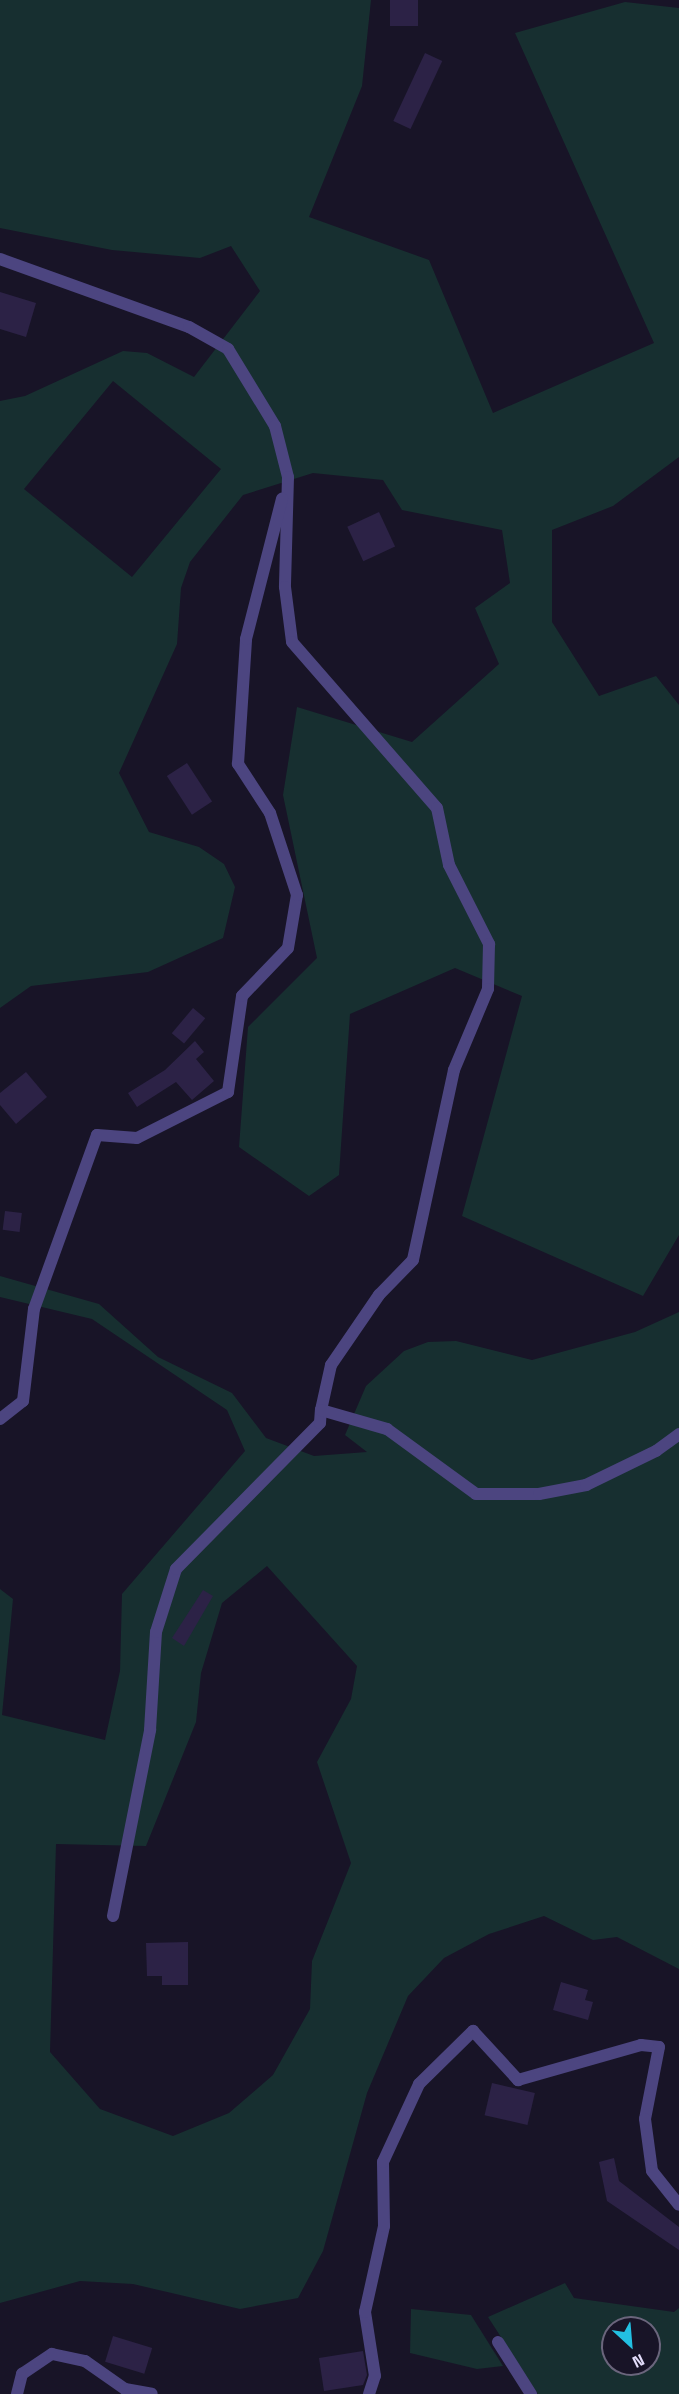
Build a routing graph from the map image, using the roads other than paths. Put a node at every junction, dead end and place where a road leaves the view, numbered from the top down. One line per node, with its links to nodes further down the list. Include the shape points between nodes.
1 (0, 259): 2 (street, via 189,327 228,349 275,426)
2 (288, 477): 3 (street, via 285,587 292,642 437,808 449,865 489,944 488,989 454,1070 413,1260 379,1295 331,1365); 4 (street, via 246,639 238,764 270,813 297,895 288,948 242,996 228,1092 137,1138 97,1135 34,1309 23,1401)
3 (321, 1410): 5 (street, via 387,1429 476,1494 539,1494 586,1485 656,1451); 6 (street, via 320,1423 176,1569 156,1632 150,1730)
4 (0, 1419)
5 (679, 1434)
6 (113, 1916)
7 (679, 2205): 11 (street, via 652,2171 645,2119 659,2047 641,2045 518,2080 473,2031 419,2084 383,2162 384,2226 365,2312 375,2376)
8 (498, 2342): 12 (street)
9 (17, 2394): 10 (street, via 22,2374 52,2354 84,2361 125,2389)
10 (152, 2394)
11 (369, 2394)
12 (531, 2394)

